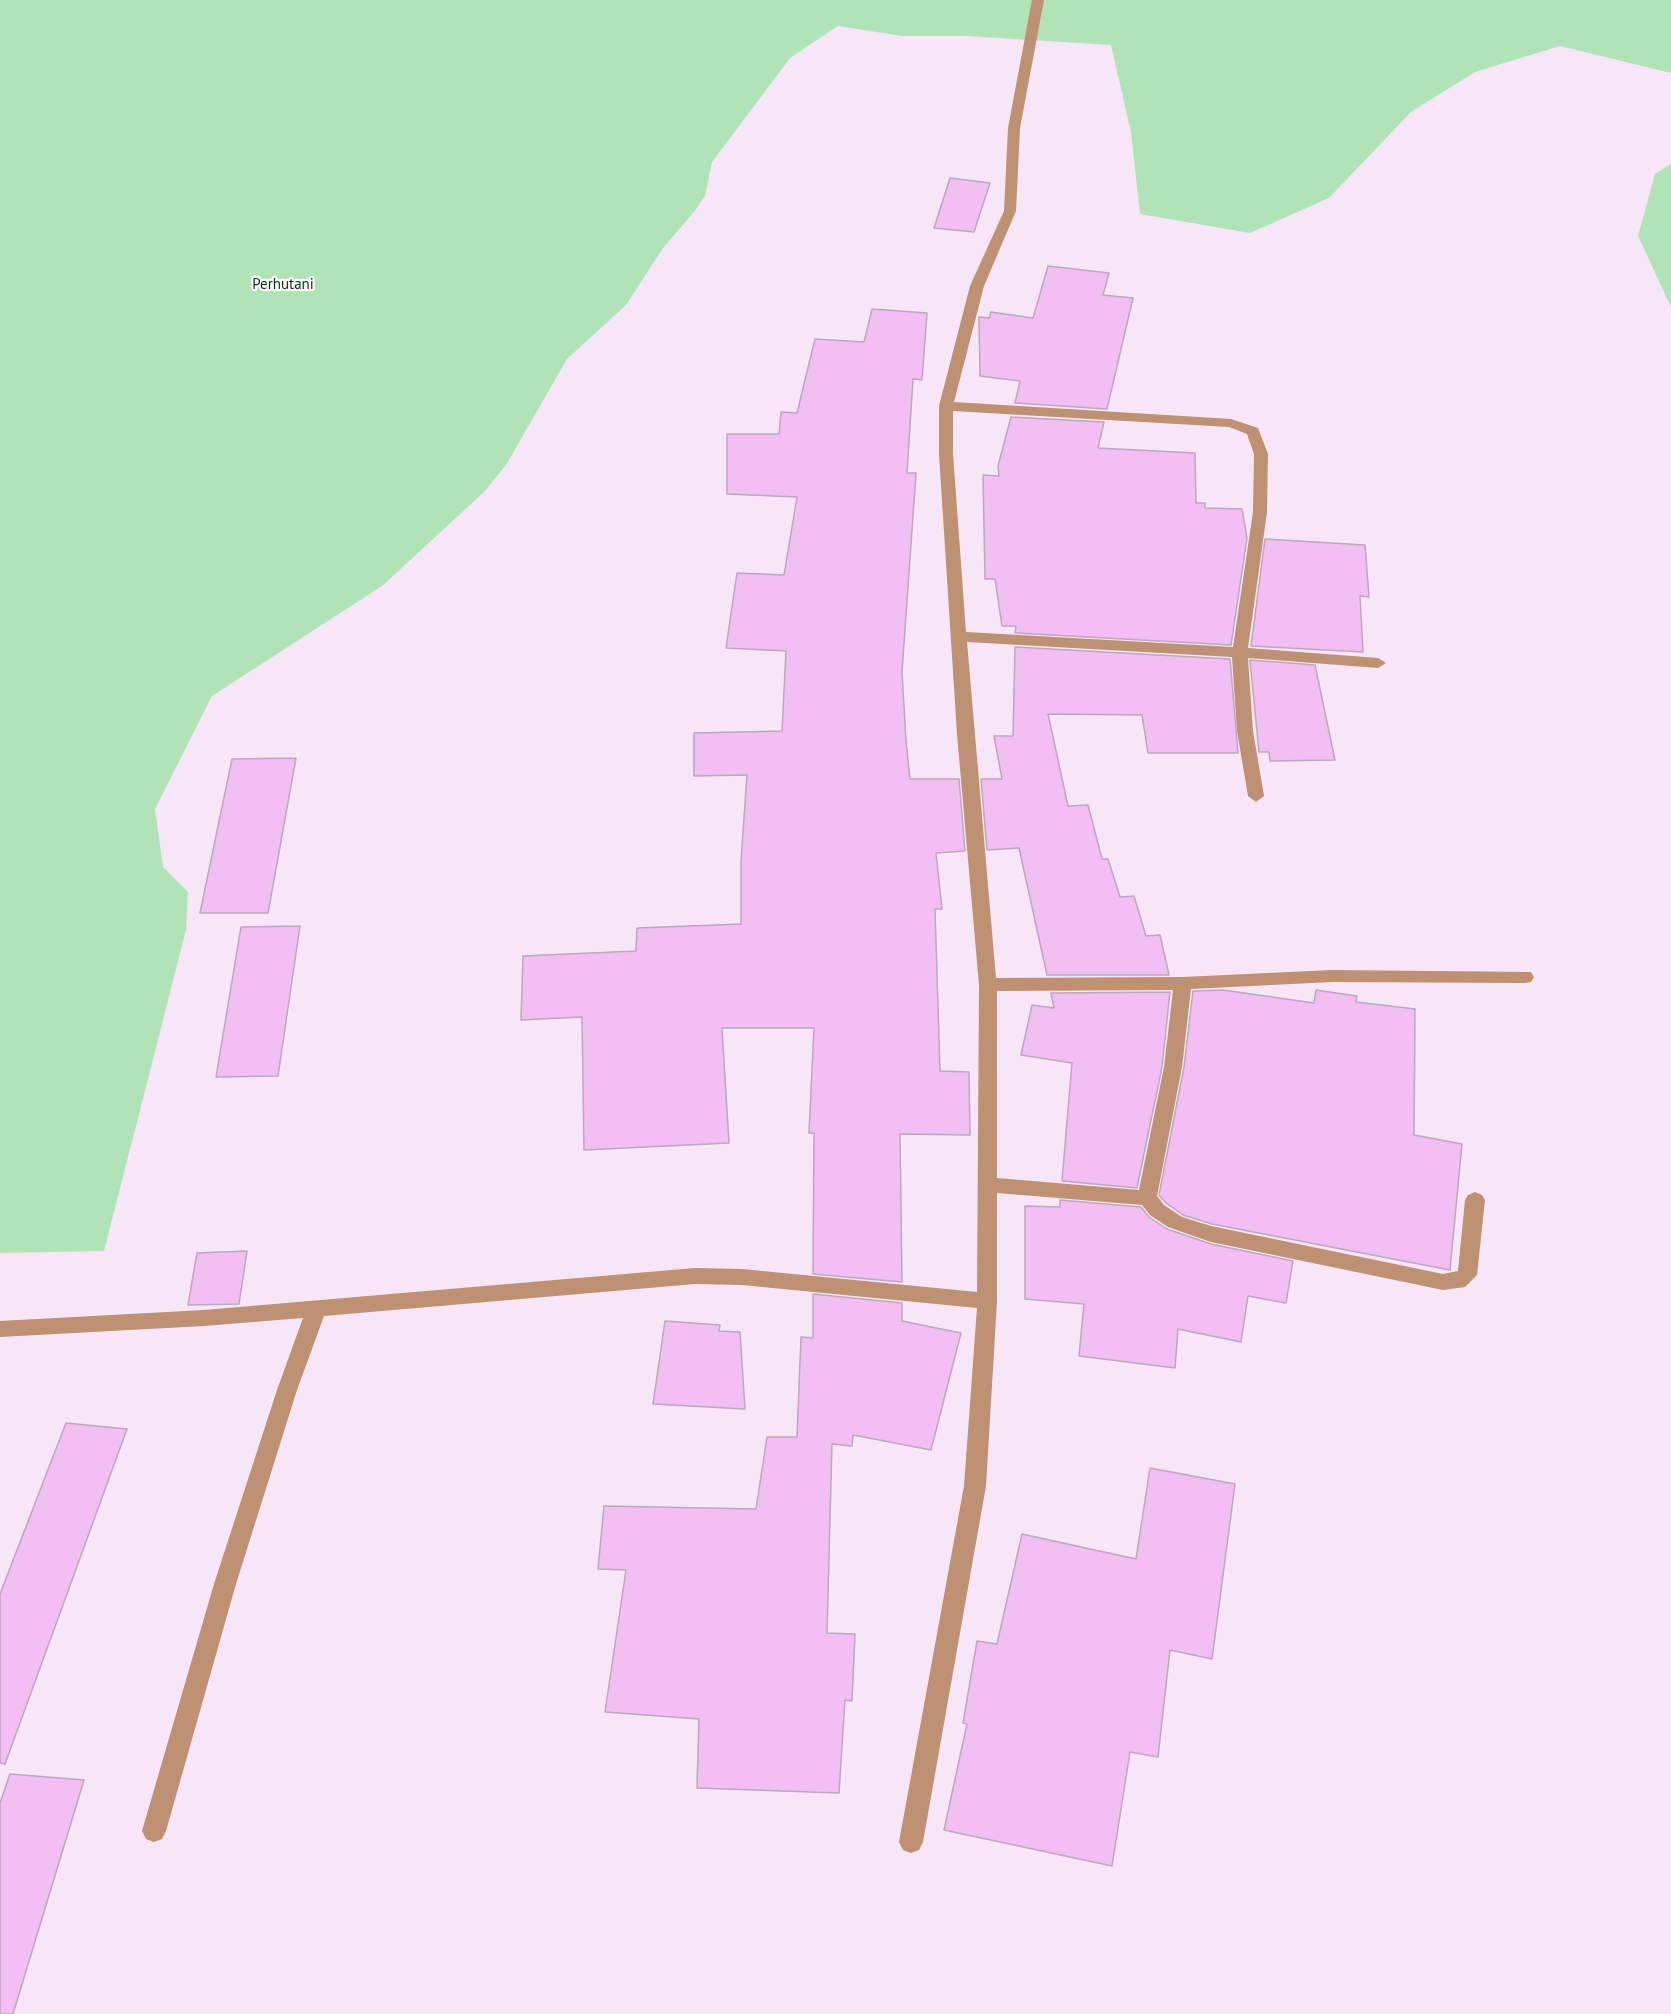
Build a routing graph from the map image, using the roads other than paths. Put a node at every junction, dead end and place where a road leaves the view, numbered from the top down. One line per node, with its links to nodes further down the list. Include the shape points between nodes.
1 (1038, 0): 2 (street, via 1014,128 1010,212 977,286)
2 (946, 406): 3 (street); 4 (street, via 1231,423 1253,430 1261,454 1260,512)
3 (959, 637): 4 (street); 9 (street)
4 (1240, 652): 5 (street); 6 (street, via 1245,731)
5 (1378, 663)
6 (1256, 796)
7 (1525, 976): 8 (street, via 1332,976)
8 (1184, 983): 9 (street); 11 (street, via 1173,1067)
9 (988, 985): 10 (street)
10 (989, 1185): 11 (street); 13 (street)
11 (1147, 1198): 12 (street, via 1175,1222 1211,1234 1443,1282 1458,1281 1467,1275)
12 (1475, 1200)
13 (987, 1301): 14 (street, via 742,1277 695,1276); 17 (street, via 975,1485)
14 (317, 1308): 15 (street); 16 (street, via 225,1584)
15 (0, 1329)
16 (154, 1831)
17 (910, 1842)

